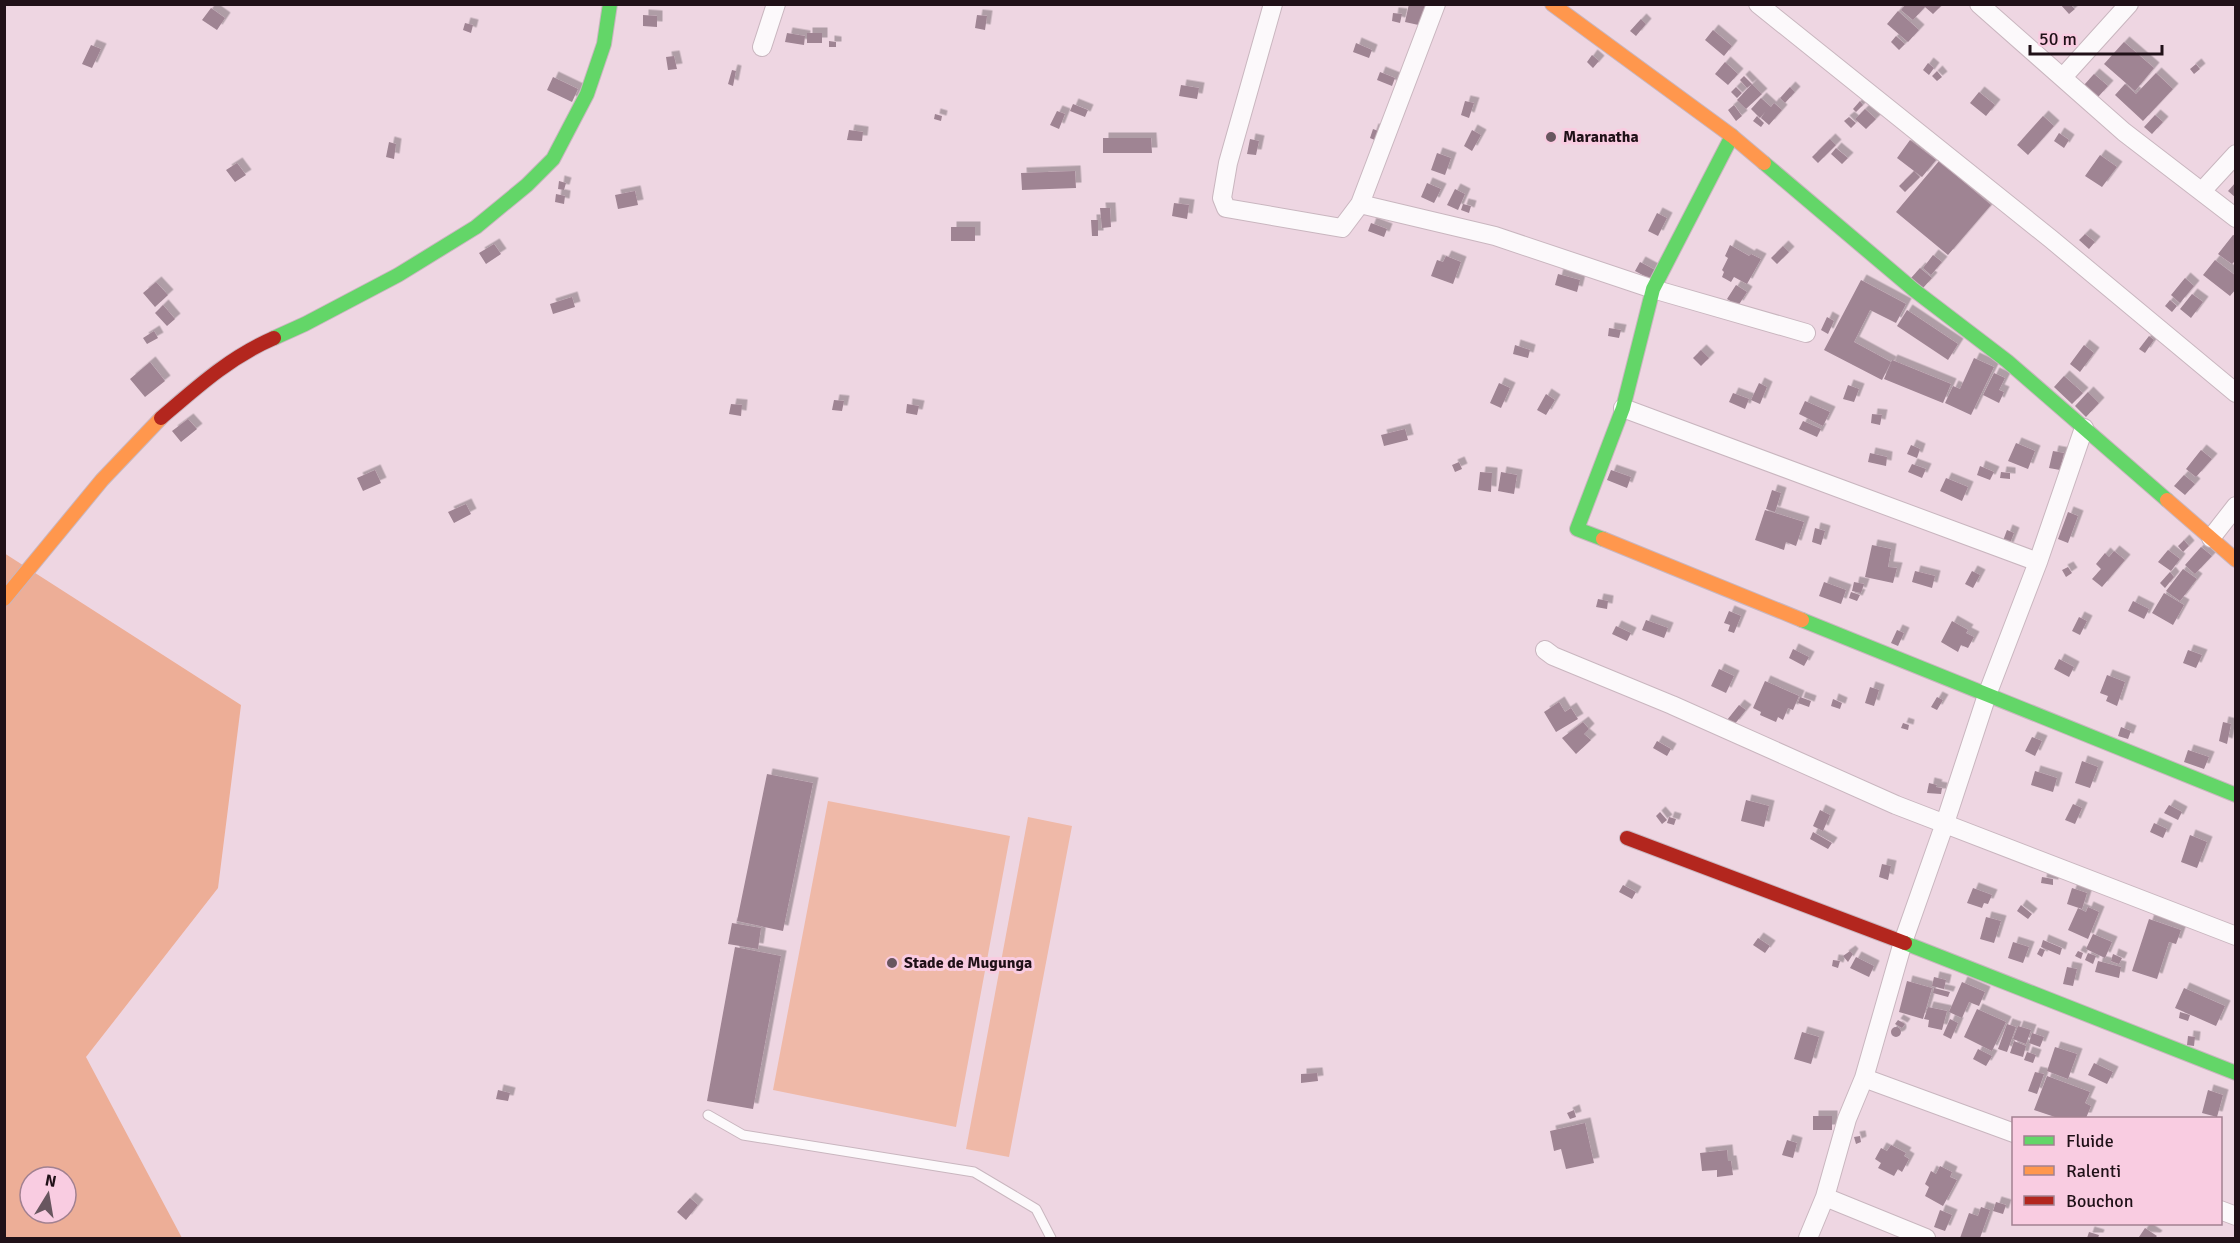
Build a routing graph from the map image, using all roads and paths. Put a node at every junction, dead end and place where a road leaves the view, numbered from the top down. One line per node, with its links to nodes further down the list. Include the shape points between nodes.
1 (610, 4): 25 (street, via 604,44 587,94 553,159 527,185 476,227 398,275 250,348 215,371 140,439)
2 (776, 4): 9 (street)
3 (1273, 4): 14 (street, via 1228,163 1222,198 1226,208 1342,228)
4 (1436, 4): 14 (street)
5 (1552, 4): 11 (street)
6 (1758, 4): 18 (street, via 2042,231)
7 (1979, 4): 10 (street)
8 (2129, 4): 10 (street)
9 (762, 47)
10 (2063, 77): 13 (street, via 2124,132)
11 (1731, 136): 16 (street); 20 (street)
12 (2235, 154): 13 (street)
13 (2202, 191): 15 (street)
14 (1360, 204): 16 (street, via 1495,236)
15 (2235, 218)
16 (1653, 289): 17 (street); 19 (street)
17 (1806, 333)
18 (2235, 393)
19 (1623, 408): 24 (street); 27 (street, via 1577,529)
20 (2084, 428): 22 (street); 24 (street)
21 (2235, 506): 22 (street)
22 (2211, 538): 23 (street)
23 (2235, 560)
24 (2038, 562): 27 (street)
25 (4, 599)
26 (1545, 650): 29 (street)
27 (1987, 695): 28 (street); 29 (street)
28 (2235, 795)
29 (1945, 823): 31 (street); 32 (street)
30 (1627, 838): 32 (street)
31 (2235, 936)
32 (1903, 942): 33 (street); 34 (street)
33 (2235, 1073)
34 (1864, 1078): 36 (street); 37 (street, via 1847,1119)
35 (708, 1115): 38 (lane, via 743,1135 974,1172 1036,1209)
36 (2012, 1133)
37 (1825, 1197): 39 (street); 40 (street)
38 (1052, 1239)
39 (1808, 1239)
40 (1926, 1239)

